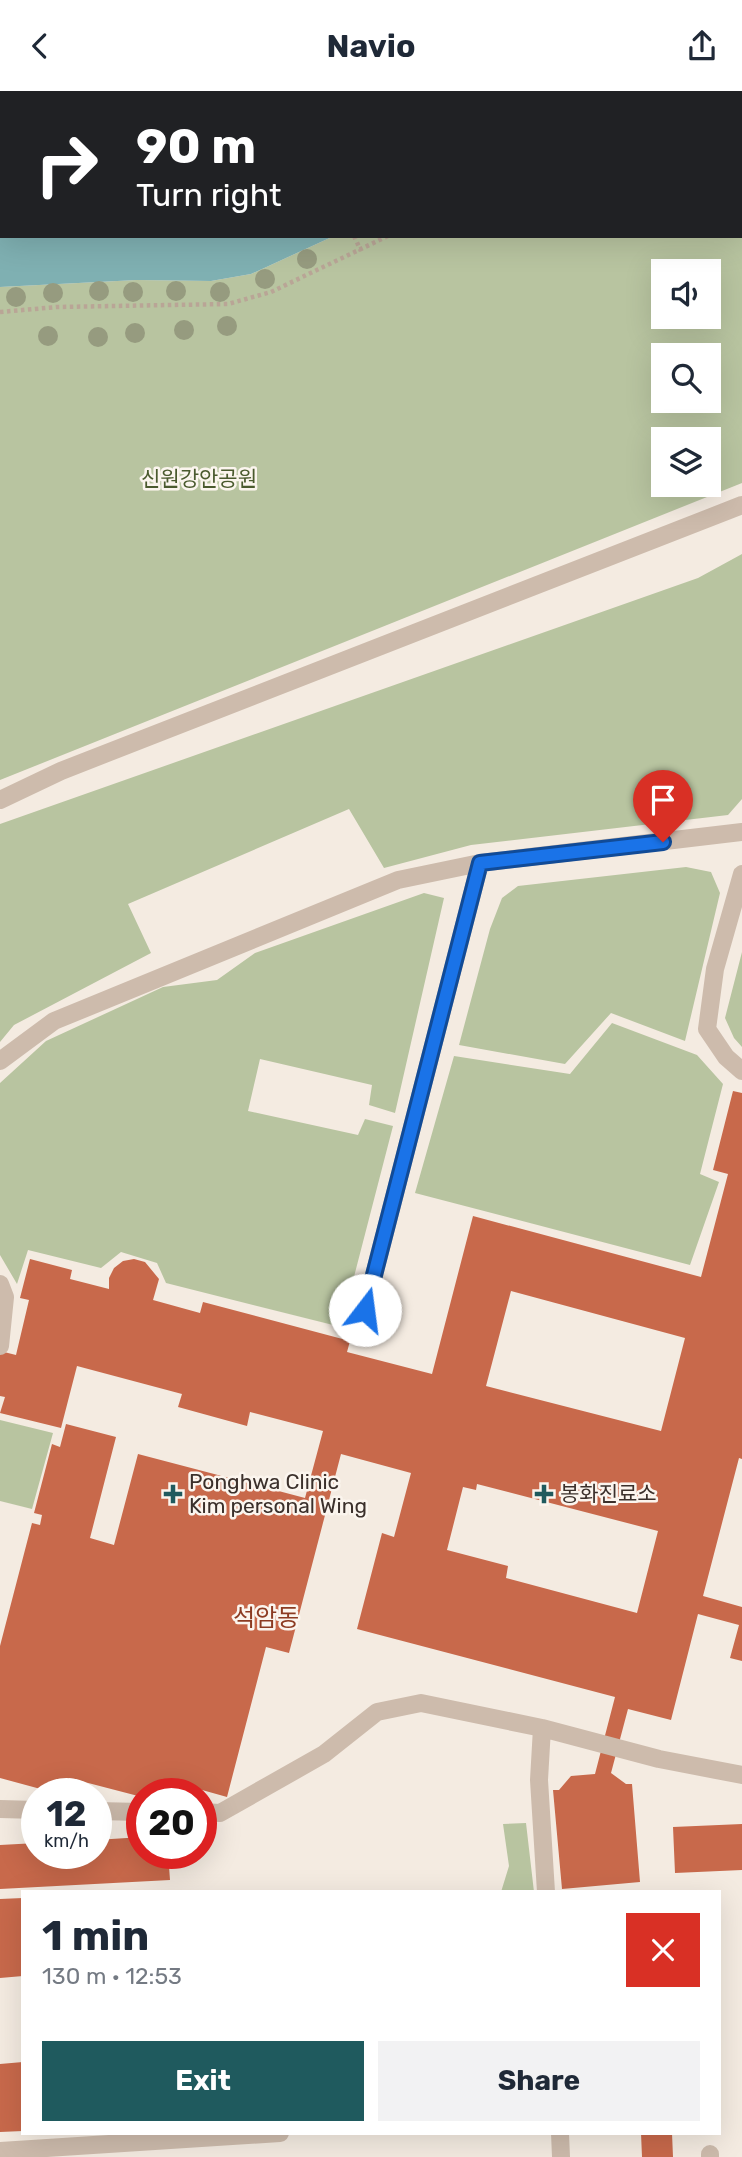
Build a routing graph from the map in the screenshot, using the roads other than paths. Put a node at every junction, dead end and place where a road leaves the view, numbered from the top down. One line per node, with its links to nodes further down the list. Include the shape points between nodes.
1 (742, 505): 2 (street, via 61,771)
2 (0, 800)
3 (742, 832): 4 (street)
4 (480, 863): 6 (street, via 398,880 196,961 54,1021); 9 (street)
5 (742, 874): 7 (street, via 715,969 707,1028 726,1057)
6 (0, 1061)
7 (742, 1071)
8 (0, 1284): 10 (street, via 5,1297)
9 (365, 1310)
10 (0, 1346)
11 (542, 1728): 12 (street); 15 (street, via 421,1703 377,1712 312,1761); 16 (street, via 539,1780)
12 (742, 1775)
13 (0, 1809): 14 (street)
14 (21, 1810)
15 (217, 1813)
16 (546, 1890)
17 (249, 2135): 19 (street)
18 (560, 2135): 20 (street)
19 (0, 2151)
20 (561, 2157)

